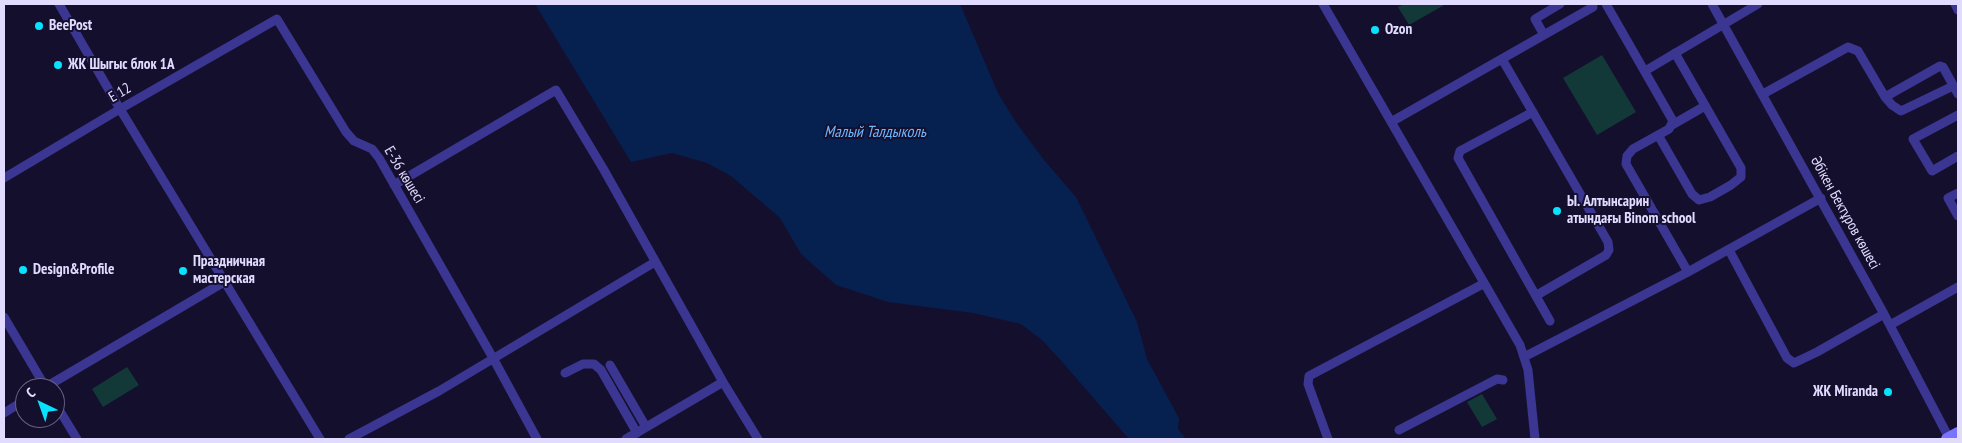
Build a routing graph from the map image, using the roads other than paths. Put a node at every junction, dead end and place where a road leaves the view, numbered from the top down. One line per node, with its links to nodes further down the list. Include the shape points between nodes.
1 (59, 4): 20 (street)
2 (1323, 4): 23 (street)
3 (1560, 4): 12 (street, via 1535,19)
4 (1606, 4): 15 (street)
5 (1712, 4): 11 (street, Әбікен Бектұров көшесі)
6 (1758, 4): 11 (street)
7 (1955, 4): 9 (street)
8 (1594, 5): 12 (street)
9 (1958, 10)
10 (277, 19): 20 (street, E 12); 28 (street, Е-36 көшесі, via 346,132 354,141 372,149)
11 (1723, 24): 13 (street); 17 (street, Әбікен Бектұров көшесі)
12 (1544, 35): 14 (street)
13 (1675, 53): 15 (street); 19 (street)
14 (1502, 59): 21 (street); 23 (street)
15 (1645, 71): 24 (street, via 1671,115)
16 (1956, 90): 18 (street, via 1901,111); 18 (street, via 1944,67 1940,66)
17 (1763, 94): 18 (street, via 1848,47 1858,51); 30 (street, Әбікен Бектұров көшесі)
18 (1885, 97)
19 (1705, 106): 24 (street); 25 (street, via 1741,168 1741,177 1731,185 1700,200 1692,194)
20 (120, 109): 27 (street, E 12); 35 (street)
21 (1533, 112): 38 (street, via 1608,242 1609,250 1606,255); 38 (street, via 1460,152 1458,158)
22 (1958, 115): 26 (street, via 1913,139 1932,171)
23 (1390, 122): 36 (street)
24 (1672, 125): 25 (street)
25 (1658, 135): 34 (street, via 1634,149 1627,156 1626,164)
26 (1958, 156)
27 (4, 178)
28 (394, 184): 33 (street, via 556,90); 44 (street, Е-36 көшесі)
29 (1958, 193): 31 (street, via 1948,198)
30 (1821, 198): 32 (street); 39 (street, Әбікен Бектұров көшесі)
31 (1958, 216)
32 (1729, 250): 34 (street); 39 (street, via 1786,358 1794,363)
33 (655, 262): 44 (street); 50 (street)
34 (1688, 272): 43 (street)
35 (224, 282): 48 (street); 59 (street)
36 (1483, 284): 43 (street); 64 (street, via 1308,376)
37 (1958, 287): 42 (street)
38 (1537, 296): 41 (street)
39 (1884, 314): 42 (street, Әбікен Бектұров көшесі)
40 (4, 317): 47 (street)
41 (1550, 321)
42 (1890, 325): 57 (street, Әбікен Бектұров көшесі)
43 (1524, 357): 65 (street)
44 (493, 358): 60 (street); 61 (street, Е-36 көшесі)
45 (610, 365): 54 (street)
46 (565, 373): 56 (street, via 583,364 594,364 601,370)
47 (39, 378)
48 (62, 378)
49 (1503, 380): 55 (street, via 1497,379)
50 (723, 382): 54 (street); 63 (street)
51 (15, 406): 52 (street)
52 (4, 412)
53 (65, 419): 58 (street)
54 (646, 427): 56 (street)
55 (1399, 430)
56 (637, 433): 62 (street)
57 (1952, 437)
58 (77, 439)
59 (320, 439)
60 (349, 439)
61 (537, 439)
62 (626, 439)
63 (758, 439)
64 (1328, 439)
65 (1535, 439)

